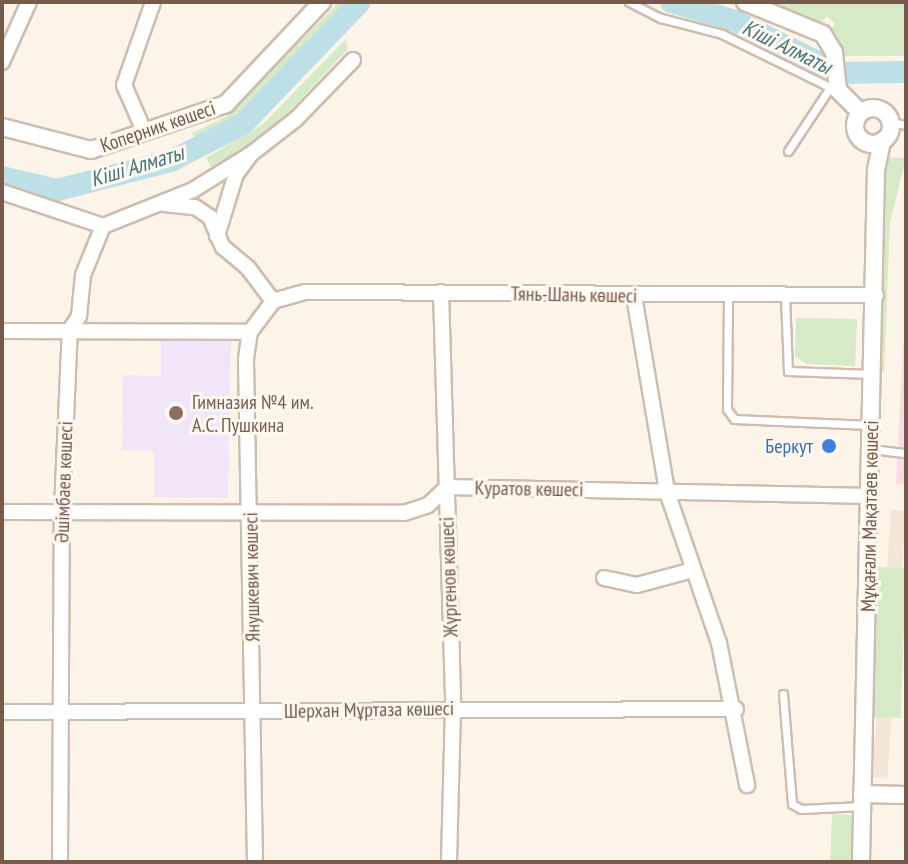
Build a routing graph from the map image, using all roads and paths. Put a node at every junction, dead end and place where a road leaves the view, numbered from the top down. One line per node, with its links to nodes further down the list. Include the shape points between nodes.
1 (29, 2): 7 (street)
2 (153, 2): 12 (street, via 124,85)
3 (322, 2): 12 (street, Коперник көшесі, via 226,104)
4 (629, 2): 8 (lane, via 661,18)
5 (745, 2): 8 (street, via 823,34)
6 (353, 60): 15 (street, via 296,119)
7 (2, 62)
8 (834, 74): 9 (street); 14 (lane)
9 (860, 112): 10 (street, via 874,108); 13 (street, via 854,126)
10 (898, 123): 13 (street)
11 (2, 127): 12 (street, Коперник көшесі, via 76,150 91,150)
12 (144, 131)
13 (874, 142): 21 (street, Мұқағали Мақатаев көшесі)
14 (788, 151)
15 (251, 154): 17 (street); 19 (street, via 233,182)
16 (2, 192): 18 (street)
17 (160, 204): 18 (street); 19 (street, via 195,207 210,217)
18 (103, 226): 26 (street, Әшімбаев көшесі, via 83,275 79,316)
19 (217, 236): 25 (street)
20 (441, 292): 22 (street, Тянь-Шань көшесі); 25 (street, Тянь-Шань көшесі, via 305,292); 33 (street, Жүргенов көшесі)
21 (876, 295): 24 (street, Тянь-Шань көшесі); 29 (street, Мұқағали Мақатаев көшесі)
22 (634, 296): 23 (street, Тянь-Шань көшесі); 34 (street)
23 (728, 296): 24 (street, Тянь-Шань көшесі); 30 (lane, via 727,409 734,419)
24 (785, 296): 29 (lane, via 788,371)
25 (273, 301): 28 (street)
26 (70, 330): 27 (street); 28 (street); 36 (street, Әшімбаев көшесі)
27 (2, 331)
28 (250, 332): 37 (street, Янушкевич көшесі, via 247,468)
29 (874, 374): 30 (street, Мұқағали Мақатаев көшесі)
30 (872, 425): 31 (street, Мұқағали Мақатаев көшесі)
31 (871, 449): 32 (lane); 35 (street, Мұқағали Мақатаев көшесі)
32 (906, 453)
33 (447, 487): 34 (street, Куратов көшесі); 37 (street, Куратов көшесі, via 428,505 404,513); 42 (street, Жүргенов көшесі)
34 (667, 492): 35 (street, Куратов көшесі); 39 (street)
35 (871, 496): 49 (street, Мұқағали Мақатаев көшесі)
36 (62, 510): 37 (street, Куратов көшесі); 38 (street, Куратов көшесі); 44 (street, Әшімбаев көшесі)
37 (252, 511): 46 (street, Янушкевич көшесі)
38 (2, 512)
39 (693, 570): 40 (street, via 637,585); 43 (street)
40 (604, 578)
41 (783, 694): 49 (lane, via 792,804 801,809)
42 (453, 708): 43 (street, Шерхан Мұртаза көшесі); 46 (street, Шерхан Мұртаза көшесі); 52 (street, Жүргенов көшесі)
43 (736, 709): 47 (street)
44 (63, 711): 45 (street, Шерхан Мұртаза көшесі); 46 (street, Шерхан Мұртаза көшесі); 50 (street, Әшімбаев көшесі)
45 (2, 712)
46 (255, 712): 51 (street, Янушкевич көшесі)
47 (747, 785)
48 (906, 795): 49 (street)
49 (862, 800): 53 (street, Мұқағали Мақатаев көшесі)
50 (60, 862)
51 (255, 862)
52 (449, 862)
53 (861, 862)

